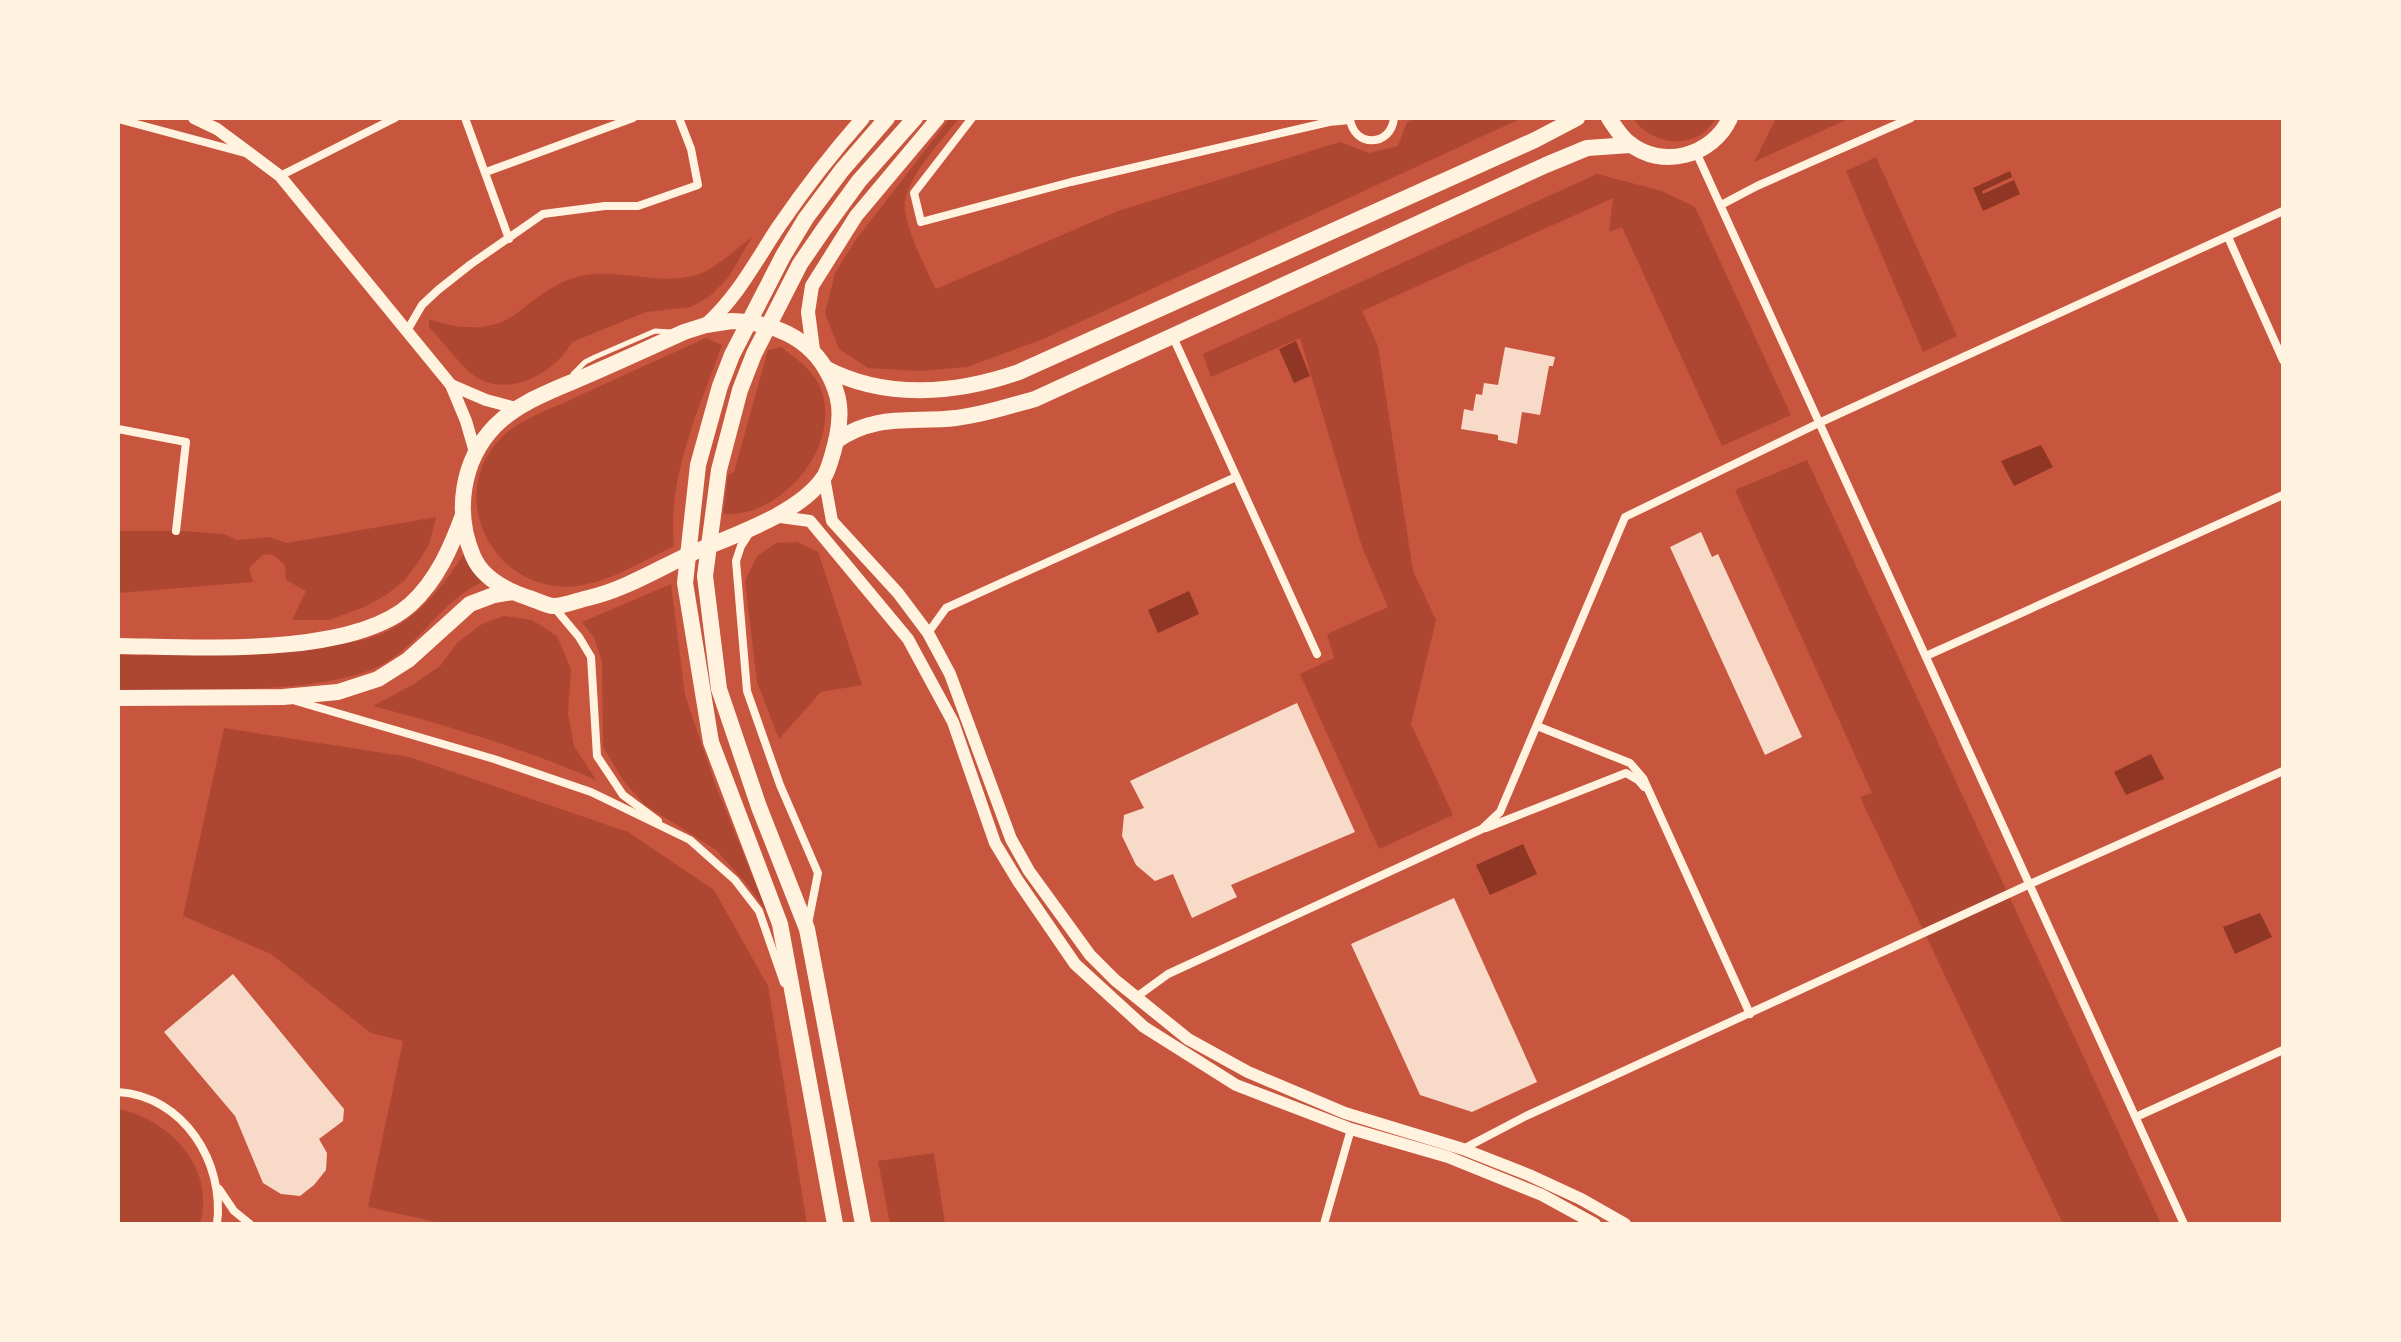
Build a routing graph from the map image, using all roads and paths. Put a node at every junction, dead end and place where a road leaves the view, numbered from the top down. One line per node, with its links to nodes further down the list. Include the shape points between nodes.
1 (194, 118): 20 (street)
2 (395, 118): 22 (street)
3 (465, 118): 21 (street)
4 (633, 118): 21 (street)
5 (679, 118): 26 (street, via 698,185 638,206 543,214)
6 (863, 118): 27 (main road, via 779,226 728,305)
7 (887, 118): 63 (main road, via 806,218 732,355 698,465 685,583 711,742 780,924)
8 (915, 118): 60 (main road, via 859,181 800,264 754,354 719,470 705,576 719,689)
9 (938, 118): 30 (main road, via 856,216 812,286 808,312)
10 (972, 118): 17 (street, via 914,193 921,222)
11 (1394, 118): 17 (street, via 1387,135 1374,141 1359,137)
12 (1577, 118): 32 (main road, via 989,383 890,390)
13 (1609, 118): 18 (main road)
14 (1730, 118): 19 (main road, via 1719,136)
15 (1911, 118): 23 (street)
16 (118, 119): 20 (street)
17 (1350, 119)
18 (1630, 145): 19 (main road, via 1656,156); 29 (main road, via 1587,148 1546,165)
19 (1696, 152): 23 (street)
20 (251, 154): 22 (street)
21 (486, 172): 26 (street)
22 (280, 176): 28 (street)
23 (1721, 205): 35 (street)
24 (2283, 211): 25 (street)
25 (2228, 237): 31 (street); 35 (street)
26 (509, 239): 28 (street, via 438,290)
27 (706, 325): 30 (main road, via 758,322); 34 (main road)
28 (408, 329): 33 (street)
29 (1173, 337): 37 (main road, via 1035,399 956,418 887,420 853,429); 40 (street)
30 (813, 350): 32 (main road)
31 (2283, 360)
32 (825, 368): 37 (main road, via 839,393)
33 (451, 385): 34 (street); 38 (street)
34 (516, 408): 38 (main road)
35 (1821, 422): 51 (street); 54 (street, via 1625,517)
36 (118, 429): 45 (street, via 186,442)
37 (836, 441): 39 (main road)
38 (475, 452): 42 (main road, via 463,482)
39 (824, 477): 43 (main road, via 801,500); 48 (street, via 832,521)
40 (1236, 477): 48 (street, via 946,608); 50 (street)
41 (2283, 495): 51 (street)
42 (463, 513): 46 (main road, via 473,557 493,580); 49 (main road, via 440,569 410,605 352,634 225,648)
43 (773, 516): 44 (main road); 67 (street, via 810,521 908,639 953,722 995,843 1075,964 1144,1027 1236,1085)
44 (755, 525): 47 (main road, via 602,595); 60 (street, via 736,561 747,691 818,873)
45 (176, 531)
46 (513, 592): 47 (main road); 52 (main road, via 470,604 408,660 378,679 338,692)
47 (553, 606): 58 (street, via 591,657 597,756 623,795)
48 (928, 633): 61 (street, via 964,706 1011,839 1029,871 1090,955)
49 (118, 646)
50 (1317, 654)
51 (1926, 656): 59 (street)
52 (283, 697): 53 (main road); 58 (street, via 577,787)
53 (118, 698)
54 (1537, 726): 56 (street, via 1630,763); 57 (street, via 1500,812)
55 (2283, 771): 59 (street)
56 (1652, 798): 57 (street, via 1626,773); 62 (street)
57 (1482, 829): 61 (street, via 1168,974)
58 (672, 831): 63 (street, via 735,880 759,911)
59 (2030, 884): 62 (street); 66 (street)
60 (807, 929): 73 (main road)
61 (1135, 998): 68 (street, via 1188,1039 1248,1072 1345,1113)
62 (1750, 1014): 68 (street)
63 (801, 1028): 72 (main road)
64 (2283, 1050): 66 (street)
65 (118, 1092): 69 (street, via 161,1105 188,1126 208,1154)
66 (2136, 1117): 77 (street)
67 (1351, 1129): 74 (street); 75 (street, via 1448,1157 1542,1195)
68 (1463, 1149): 76 (street, via 1581,1199)
69 (218, 1187): 70 (street); 71 (street)
70 (217, 1224)
71 (250, 1224)
72 (835, 1224)
73 (863, 1224)
74 (1324, 1224)
75 (1595, 1224)
76 (1625, 1224)
77 (2184, 1224)

